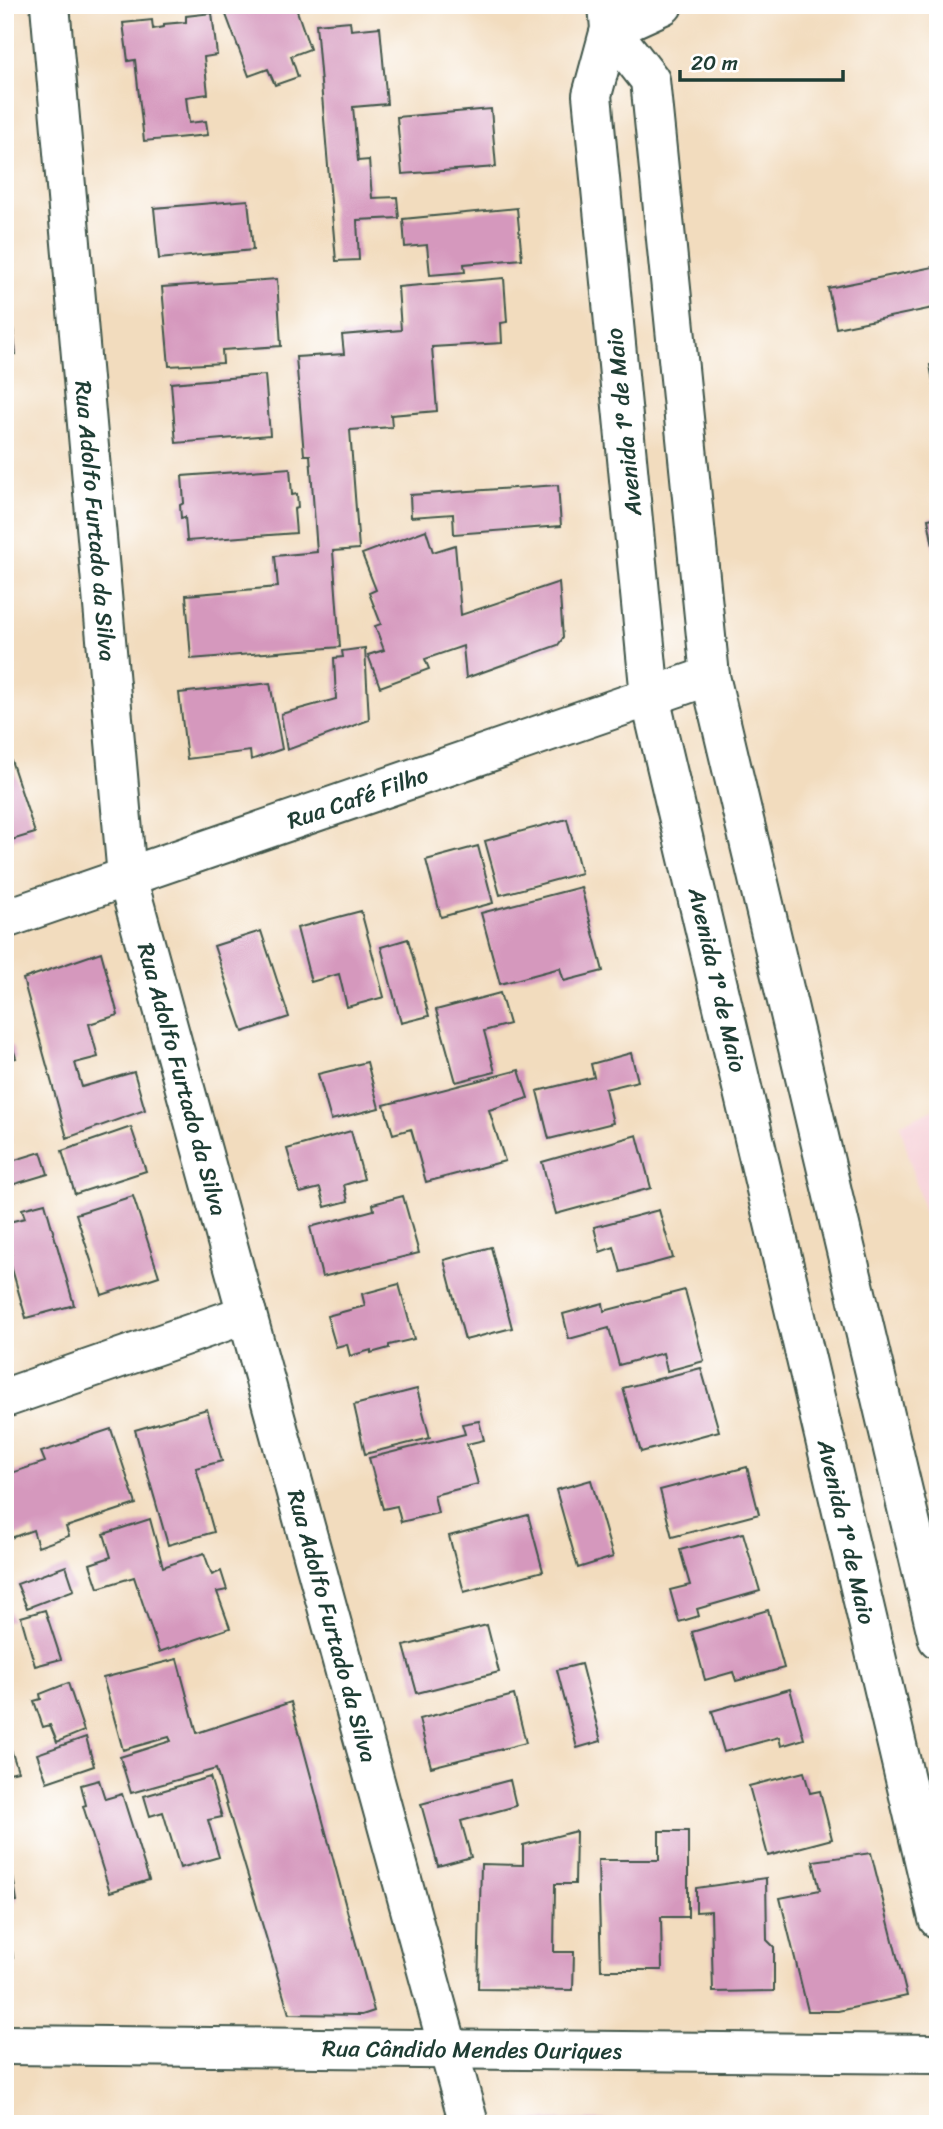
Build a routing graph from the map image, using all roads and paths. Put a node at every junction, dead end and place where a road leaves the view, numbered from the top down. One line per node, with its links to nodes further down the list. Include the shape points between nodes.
1 (50, 5): 6 (street, Rua Adolfo Furtado da Silva)
2 (663, 5): 3 (street)
3 (609, 17): 4 (street, via 650,80); 5 (street, Avenida 1º de Maio, via 592,95)
4 (710, 676): 5 (street, Rua Café Filho); 10 (street)
5 (650, 696): 6 (street, Rua Café Filho); 11 (street, Avenida 1º de Maio)
6 (127, 877): 7 (street, Rua Café Filho); 8 (street, Rua Adolfo Furtado da Silva)
7 (5, 919)
8 (247, 1314): 9 (street); 13 (street, Rua Adolfo Furtado da Silva)
9 (5, 1398)
10 (938, 1639)
11 (938, 1919)
12 (5, 2045): 13 (street, Rua Cândido Mendes Ouriques)
13 (449, 2050): 14 (street, Rua Cândido Mendes Ouriques); 15 (street, Rua Adolfo Furtado da Silva)
14 (938, 2054)
15 (469, 2124)

